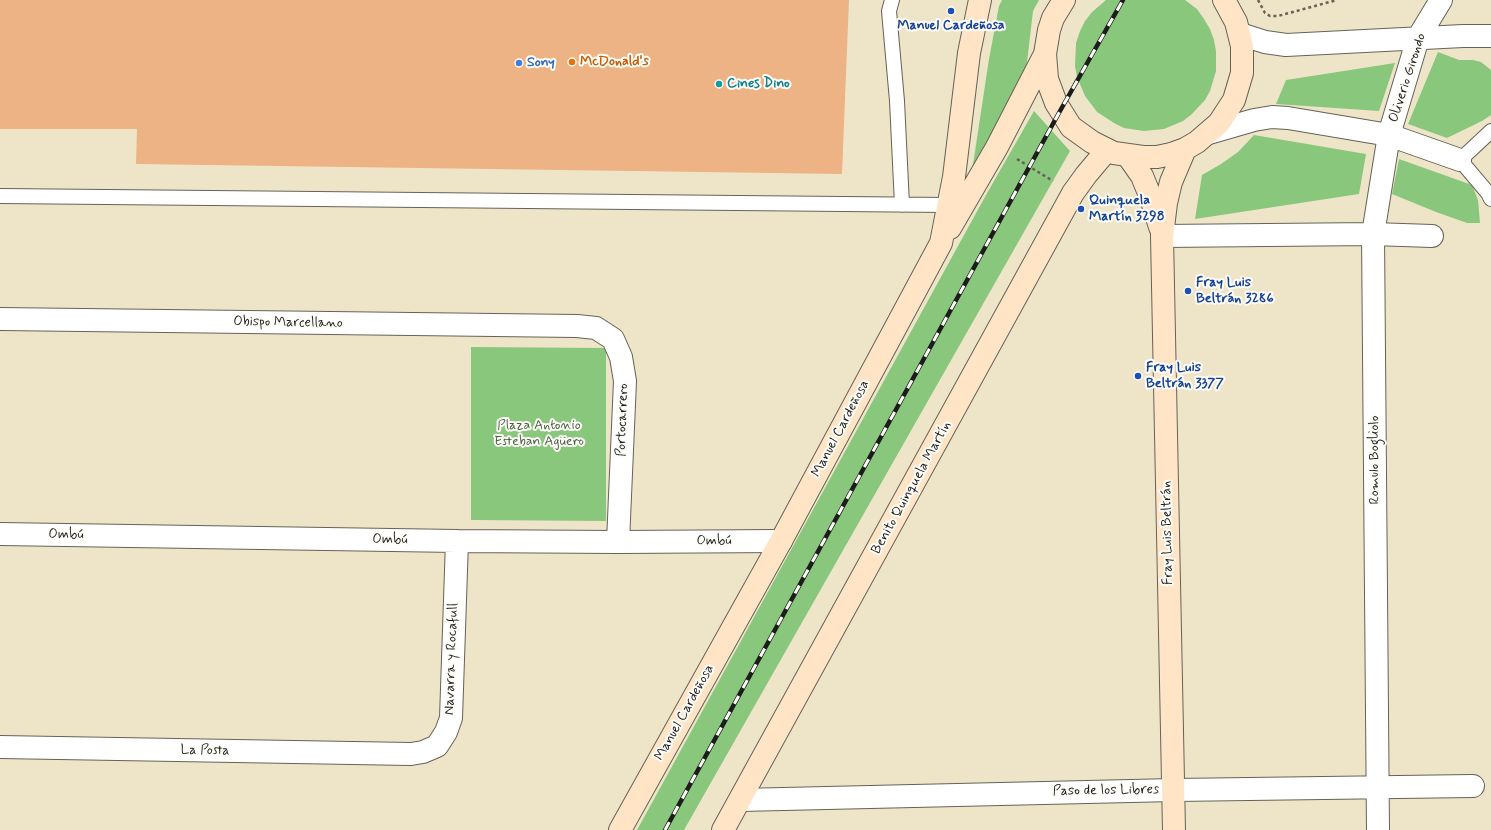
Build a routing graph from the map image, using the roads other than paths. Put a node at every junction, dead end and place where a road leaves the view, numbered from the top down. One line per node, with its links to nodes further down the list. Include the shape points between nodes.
1 (892, 0): 19 (lane, via 889,11)
2 (980, 0): 20 (main road, Manuel Cardeñosa, via 968,53 954,177)
3 (1064, 0): 9 (main road, via 1053,18)
4 (1224, 0): 6 (main road)
5 (1441, 0): 8 (street, Oliverio Girondo)
6 (1240, 34): 8 (street, via 1286,45); 11 (main road, via 1243,59 1234,100)
7 (1491, 36): 8 (street)
8 (1418, 38): 12 (street, Oliverio Girondo)
9 (1045, 54): 14 (main road, via 1045,67 1051,91 1060,111 1071,127); 24 (main road, via 997,147)
10 (1491, 131): 16 (lane)
11 (1209, 133): 12 (street, via 1272,117); 13 (main road)
12 (1390, 135): 16 (street); 21 (street, Romulo Bogliolo)
13 (1185, 149): 15 (main road, via 1157,157); 22 (main road, via 1171,182)
14 (1107, 150): 15 (main road); 36 (main road, Benito Quinquela Martín, via 1073,194)
15 (1128, 156): 22 (main road, via 1142,176)
16 (1460, 160): 18 (lane, via 1488,192)
17 (0, 196): 19 (lane)
18 (1491, 199)
19 (902, 205): 20 (lane)
20 (948, 205): 24 (main road, Manuel Cardeñosa)
21 (1373, 234): 22 (street); 23 (street); 34 (street, Romulo Bogliolo)
22 (1162, 236): 35 (main road, Fray Luis Beltrán)
23 (1432, 236)
24 (941, 243): 29 (main road, Manuel Cardeñosa)
25 (0, 319): 26 (street, Obispo Marcellano)
26 (577, 326): 30 (street, Portocarrero, via 596,328 613,339 622,357 625,382)
27 (0, 534): 28 (street, Ombú)
28 (457, 541): 30 (street, Ombú); 32 (street, Navarra y Rocafull, via 451,718 437,746)
29 (781, 541): 30 (street, Ombú); 37 (main road, Manuel Cardeñosa)
30 (618, 542)
31 (0, 747): 32 (street, La Posta)
32 (411, 754)
33 (1473, 786): 34 (street, Paso de los Libres)
34 (1377, 787): 35 (street, Paso de los Libres); 40 (street, Romulo Bogliolo)
35 (1174, 790): 36 (street, Paso de los Libres); 39 (main road, Fray Luis Beltrán)
36 (740, 800): 38 (main road, Benito Quinquela Martín)
37 (620, 830)
38 (723, 830)
39 (1174, 830)
40 (1378, 830)

